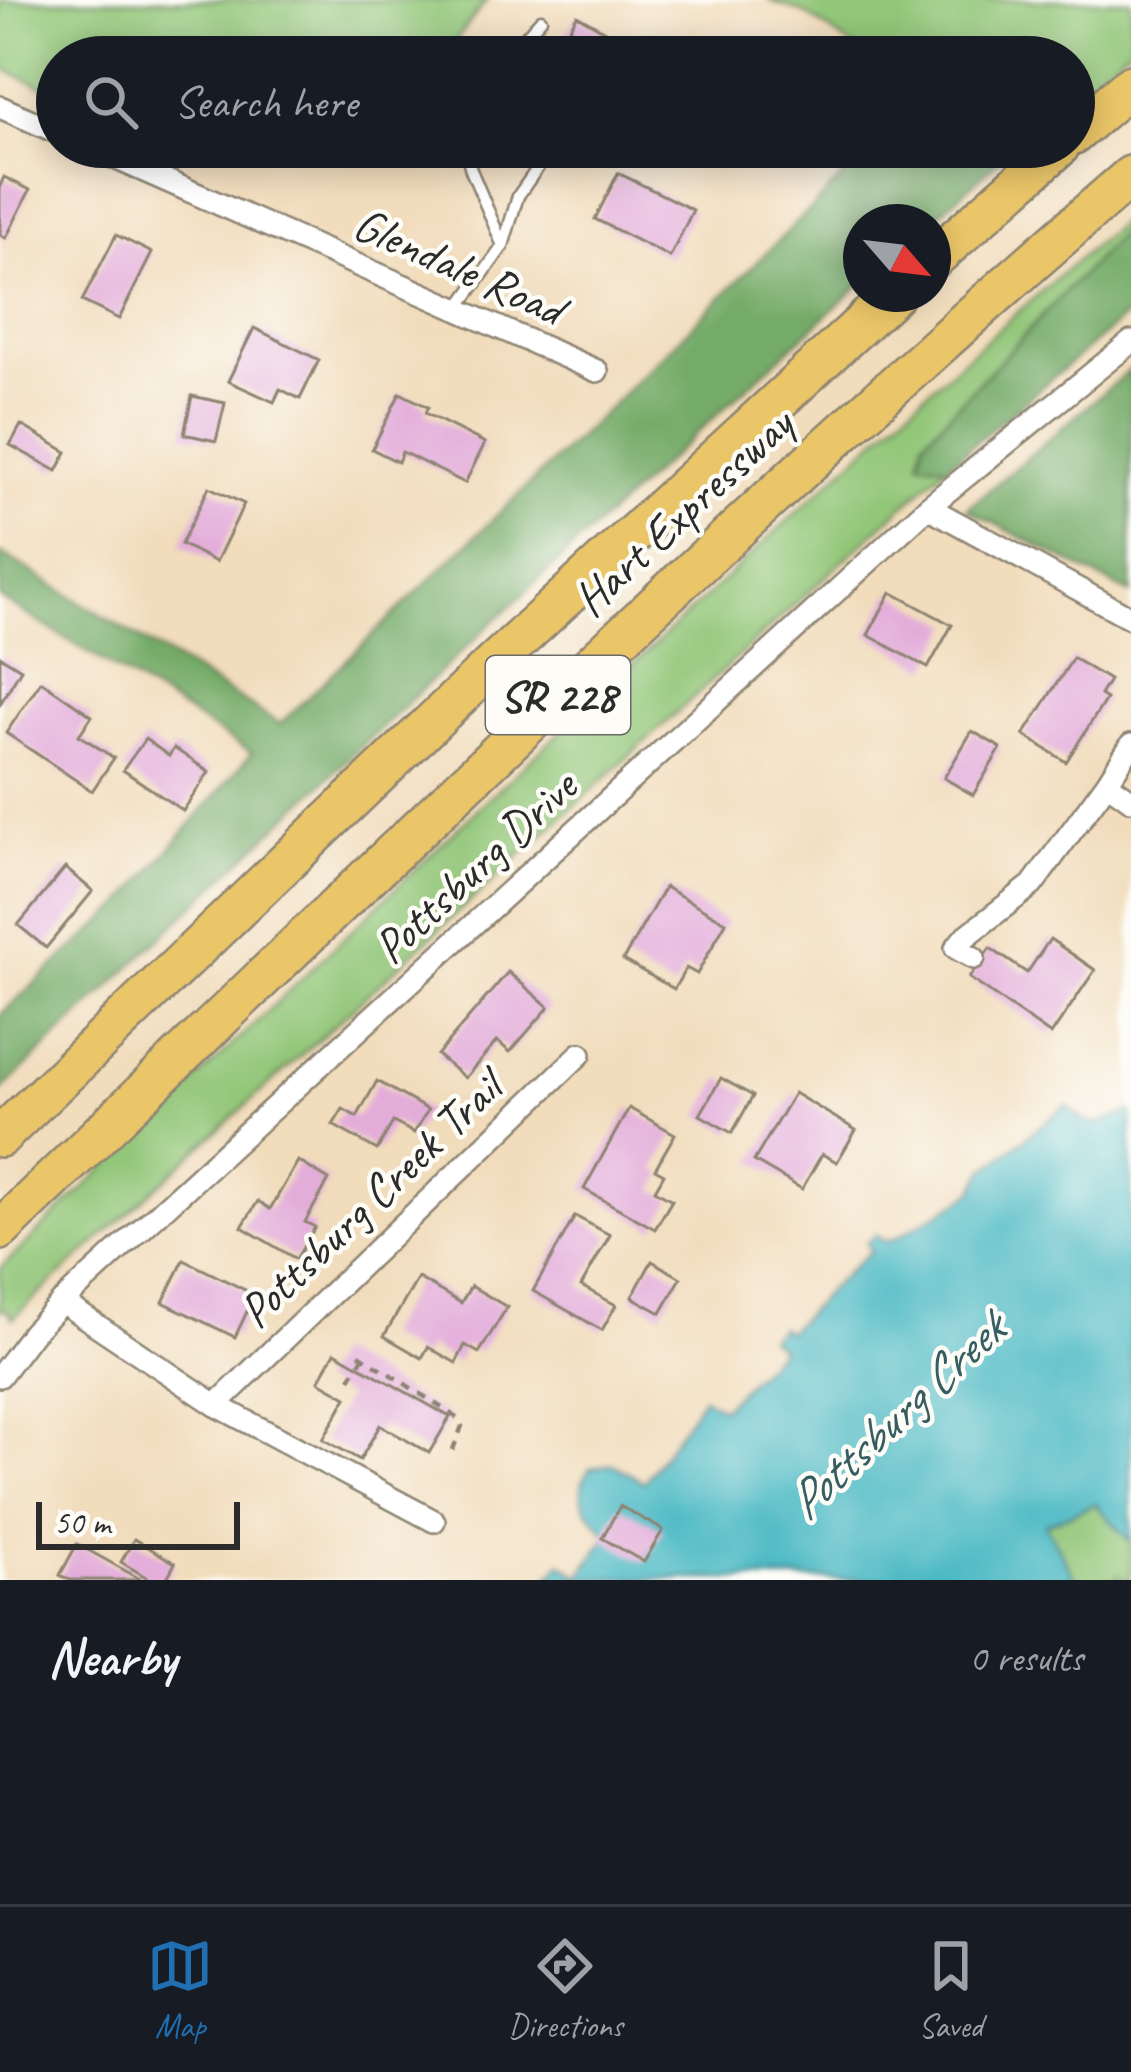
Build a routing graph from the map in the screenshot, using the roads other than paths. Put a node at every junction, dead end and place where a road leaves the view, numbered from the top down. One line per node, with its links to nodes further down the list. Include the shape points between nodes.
1 (542, 19): 2 (lane)
2 (526, 36)
3 (1131, 85): 5 (highway)
4 (0, 107): 6 (street)
5 (1095, 116)
6 (36, 123)
7 (137, 168): 14 (street, Glendale Road)
8 (470, 168): 13 (lane)
9 (537, 168): 13 (lane, via 518,196)
10 (1035, 168): 12 (highway)
11 (1131, 176): 26 (highway, Hart Expressway / SR 228, via 741,524)
12 (951, 243)
13 (503, 246): 14 (lane)
14 (458, 310): 17 (street, Glendale Road)
15 (874, 312): 25 (highway, Hart Expressway / SR 228)
16 (1131, 342): 18 (street, Pottsburg Drive)
17 (597, 371)
18 (928, 507): 19 (street); 27 (street, Pottsburg Drive)
19 (1131, 618)
20 (1131, 745): 21 (street)
21 (1107, 783): 22 (street); 23 (street, via 1032,885 956,948)
22 (1131, 800)
23 (974, 958)
24 (580, 1054): 29 (street, Pottsburg Creek Trail)
25 (0, 1137)
26 (0, 1230)
27 (62, 1302): 28 (street, Pottsburg Drive); 29 (street)
28 (0, 1376)
29 (216, 1405): 30 (street)
30 (434, 1521)

